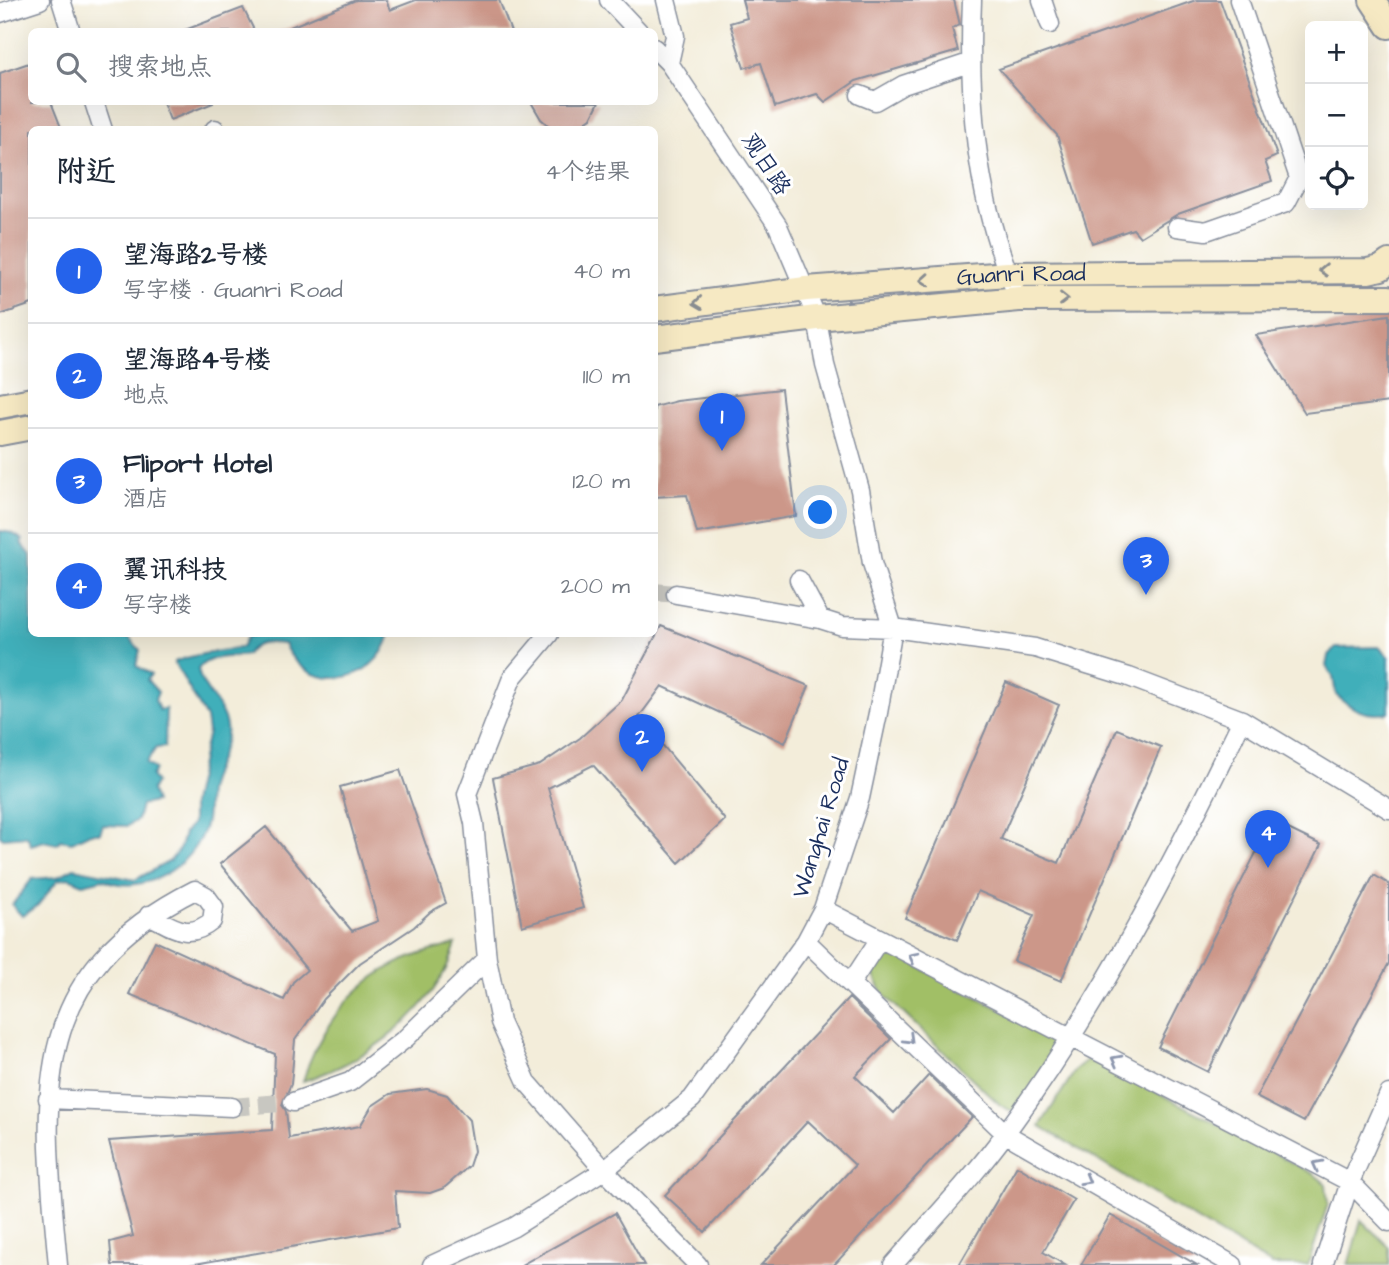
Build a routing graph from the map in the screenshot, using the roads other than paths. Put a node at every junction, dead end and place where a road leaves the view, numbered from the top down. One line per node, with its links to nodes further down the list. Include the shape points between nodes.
1 (61, 0): 12 (street)
2 (609, 0): 13 (street)
3 (666, 0): 15 (street, via 675,36)
4 (972, 0): 16 (street)
5 (1042, 0): 10 (street)
6 (1239, 0): 20 (street, via 1299,178 1286,203 1206,231)
7 (1372, 0): 11 (street)
8 (34, 1): 9 (street)
9 (0, 13)
10 (1050, 24)
11 (1389, 26)
12 (70, 28)
13 (635, 28)
14 (658, 52): 15 (street, 观日路)
15 (669, 63): 23 (street, 观日路, via 778,226)
16 (969, 63): 17 (street, via 903,85 875,101); 22 (street, via 975,144)
17 (860, 96)
18 (95, 105): 19 (street)
19 (102, 126)
20 (1177, 227)
21 (1389, 261): 22 (street, Guanri Road, one-way to 22, via 1368,271)
22 (1009, 274): 23 (street, Guanri Road, one-way to 23); 25 (street)
23 (806, 289): 26 (street, Guanri Road, one-way to 26); 27 (street, 观日路)
24 (1389, 298): 25 (street, Guanri Road, one-way to 24)
25 (1019, 299): 27 (street, Guanri Road)
26 (658, 308)
27 (817, 318): 28 (street, Guanri Road); 36 (street, Wanghai Road, via 825,365 860,490 872,563)
28 (658, 338)
29 (28, 401): 30 (street)
30 (0, 407)
31 (28, 428): 32 (street)
32 (0, 433)
33 (799, 580): 35 (street)
34 (676, 594): 35 (street)
35 (820, 619): 36 (street, via 842,626)
36 (893, 628): 38 (street, via 1035,648); 40 (street, Wanghai Road, via 860,798)
37 (547, 637): 44 (street, via 512,678 467,794 474,823)
38 (1242, 720): 39 (street); 46 (street, via 1153,897)
39 (1389, 809)
40 (823, 909): 42 (street); 43 (street, Wanghai Road)
41 (149, 915): 48 (street, via 122,935 82,982 55,1049)
42 (880, 940): 45 (street); 46 (street, one-way to 42)
43 (806, 942): 45 (street); 52 (street, Wanghai Road, via 692,1099)
44 (486, 959): 49 (street, via 406,1038 350,1082); 52 (street, via 500,1022 527,1082)
45 (851, 983): 51 (street, one-way to 51)
46 (1073, 1037): 51 (street); 53 (street, one-way to 46)
47 (1389, 1094): 53 (street)
48 (48, 1099): 50 (street); 55 (street)
49 (293, 1102)
50 (232, 1107)
51 (1006, 1134): 58 (street); 59 (street, one-way to 59)
52 (604, 1170): 56 (street, Wanghai Road, via 514,1227); 57 (street)
53 (1350, 1182): 54 (street); 60 (street)
54 (1389, 1222)
55 (58, 1265)
56 (432, 1265)
57 (698, 1265)
58 (893, 1265)
59 (1233, 1265)
60 (1323, 1265)

